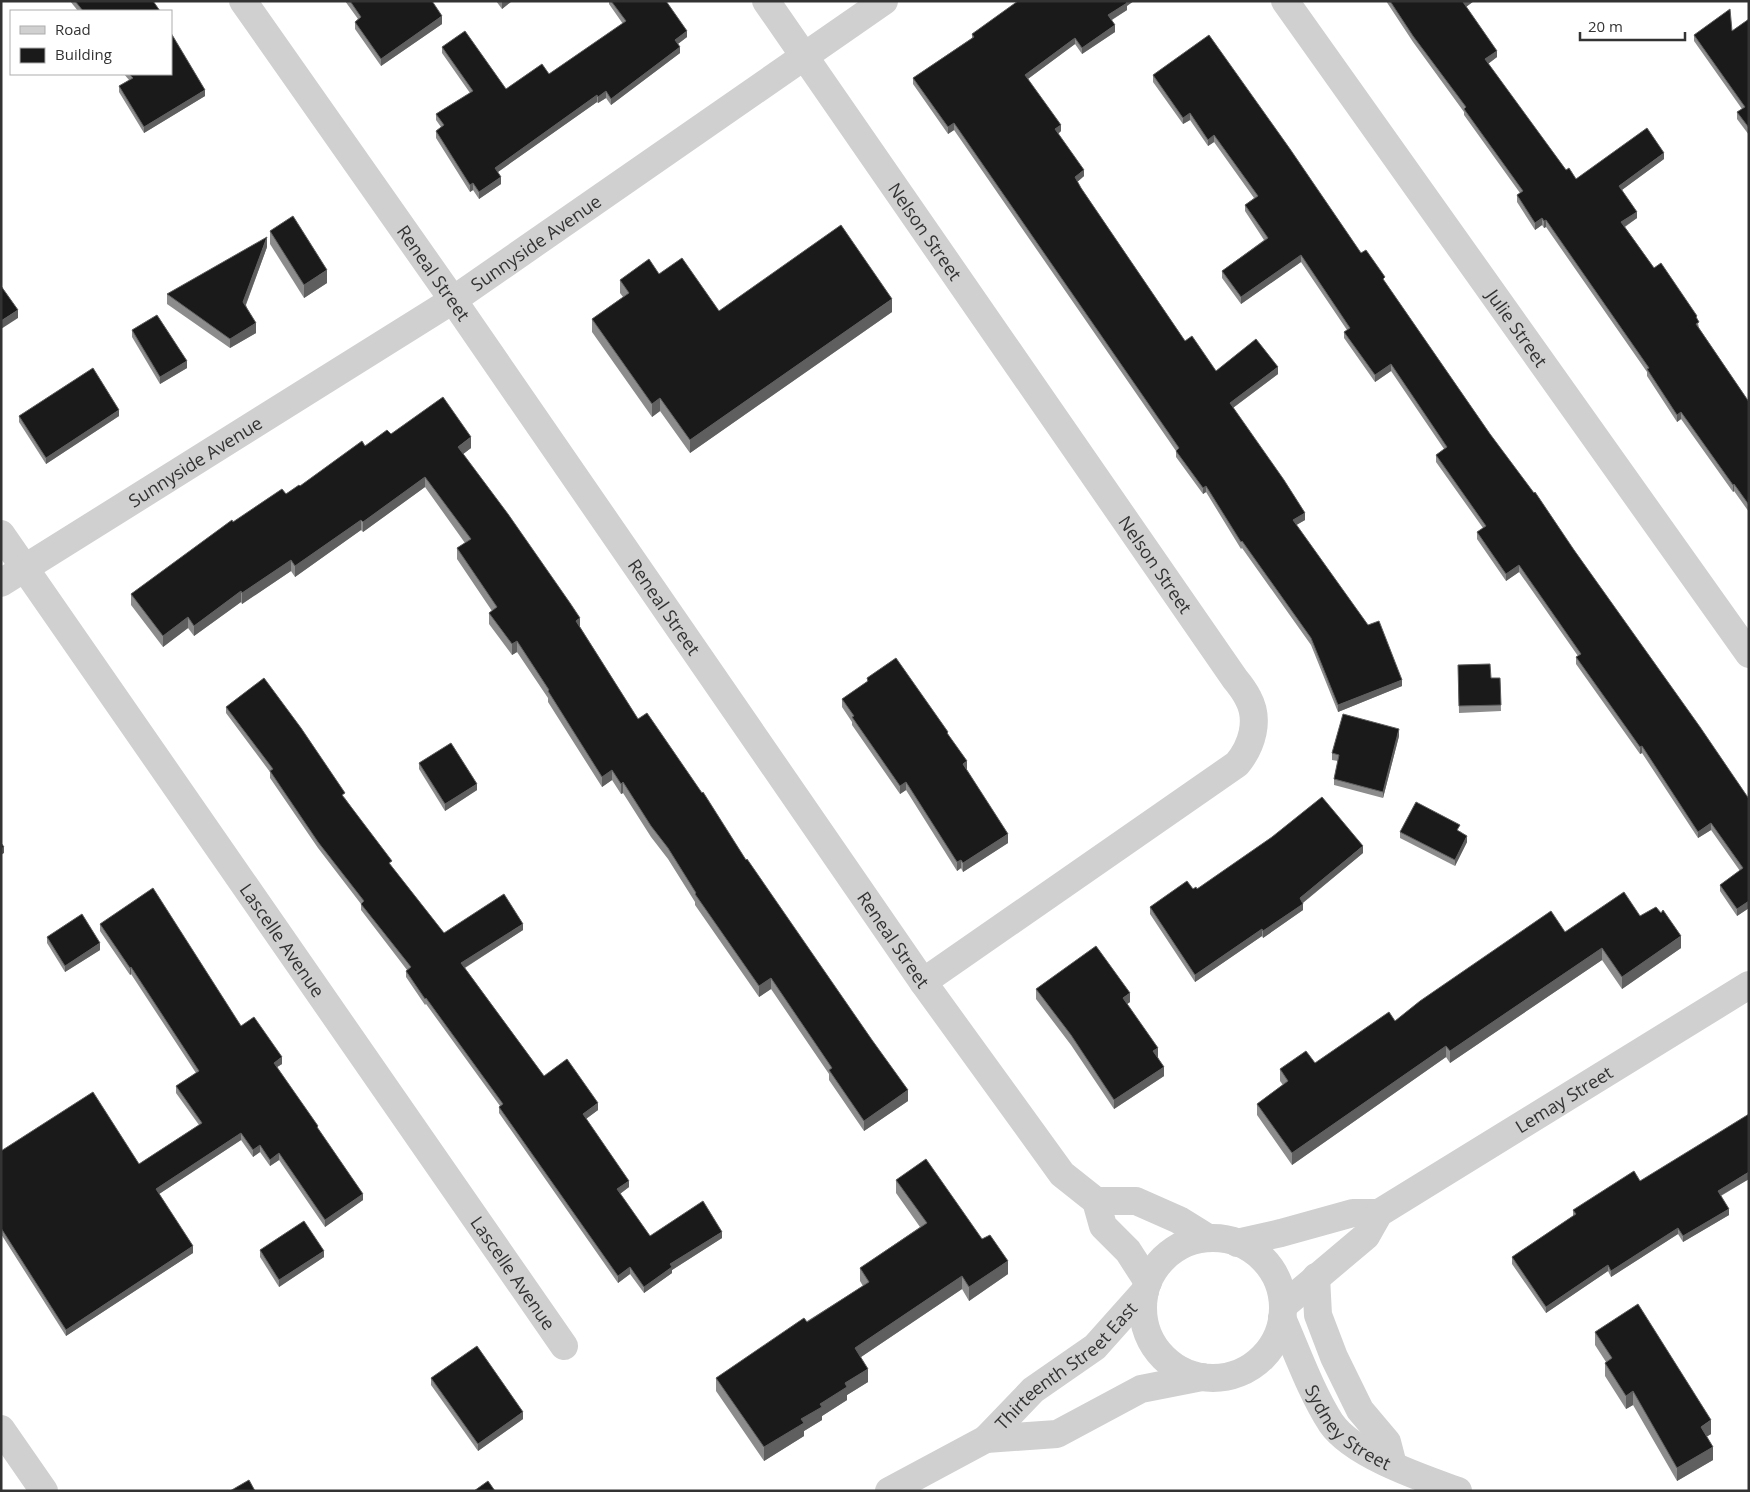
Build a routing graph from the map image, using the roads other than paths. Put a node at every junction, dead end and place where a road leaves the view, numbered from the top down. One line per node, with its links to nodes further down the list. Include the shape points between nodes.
1 (243, 1): 6 (street, Reneal Street)
2 (766, 1): 5 (street, Nelson Street)
3 (884, 1): 5 (street, Sunnyside Avenue)
4 (1285, 1): 10 (street, Julie Street)
5 (805, 57): 6 (street, Sunnyside Avenue); 11 (street, Nelson Street, via 1230,671 1254,714 1252,738 1237,764)
6 (453, 300): 8 (street, Sunnyside Avenue); 11 (street, Reneal Street)
7 (1, 534): 8 (street, Lascelle Avenue)
8 (24, 568): 9 (street, Sunnyside Avenue); 20 (street, Lascelle Avenue)
9 (1, 582)
10 (1749, 654)
11 (923, 982): 13 (street, Reneal Street, via 1062,1174)
12 (1749, 985): 14 (street, Lemay Street)
13 (1096, 1201): 15 (street, via 1136,1200); 18 (street, via 1103,1226 1128,1251)
14 (1379, 1213): 16 (street, via 1353,1213); 17 (street, Lemay Street, via 1366,1236)
15 (1208, 1238): 16 (street); 18 (street, via 1180,1246 1168,1254 1158,1264)
16 (1237, 1243): 19 (street, via 1262,1258 1271,1270 1278,1282)
17 (1316, 1278): 19 (street, Lemay Street); 24 (street, via 1318,1315 1334,1357 1360,1410 1386,1442)
18 (1146, 1286): 21 (street, via 1144,1319 1154,1347 1175,1367); 23 (street, Thirteenth Street East, via 1094,1347 1033,1390)
19 (1282, 1312): 21 (street, via 1276,1339 1257,1362 1232,1375); 24 (street, Sydney Street, via 1316,1395 1332,1424 1359,1449)
20 (564, 1346)
21 (1202, 1377): 23 (street, Thirteenth Street East, via 1141,1388 1057,1434)
22 (1, 1429): 25 (street)
23 (986, 1439): 26 (street, Thirteenth Street East)
24 (1393, 1465): 27 (street, Sydney Street)
25 (44, 1491)
26 (889, 1491)
27 (1458, 1491)

